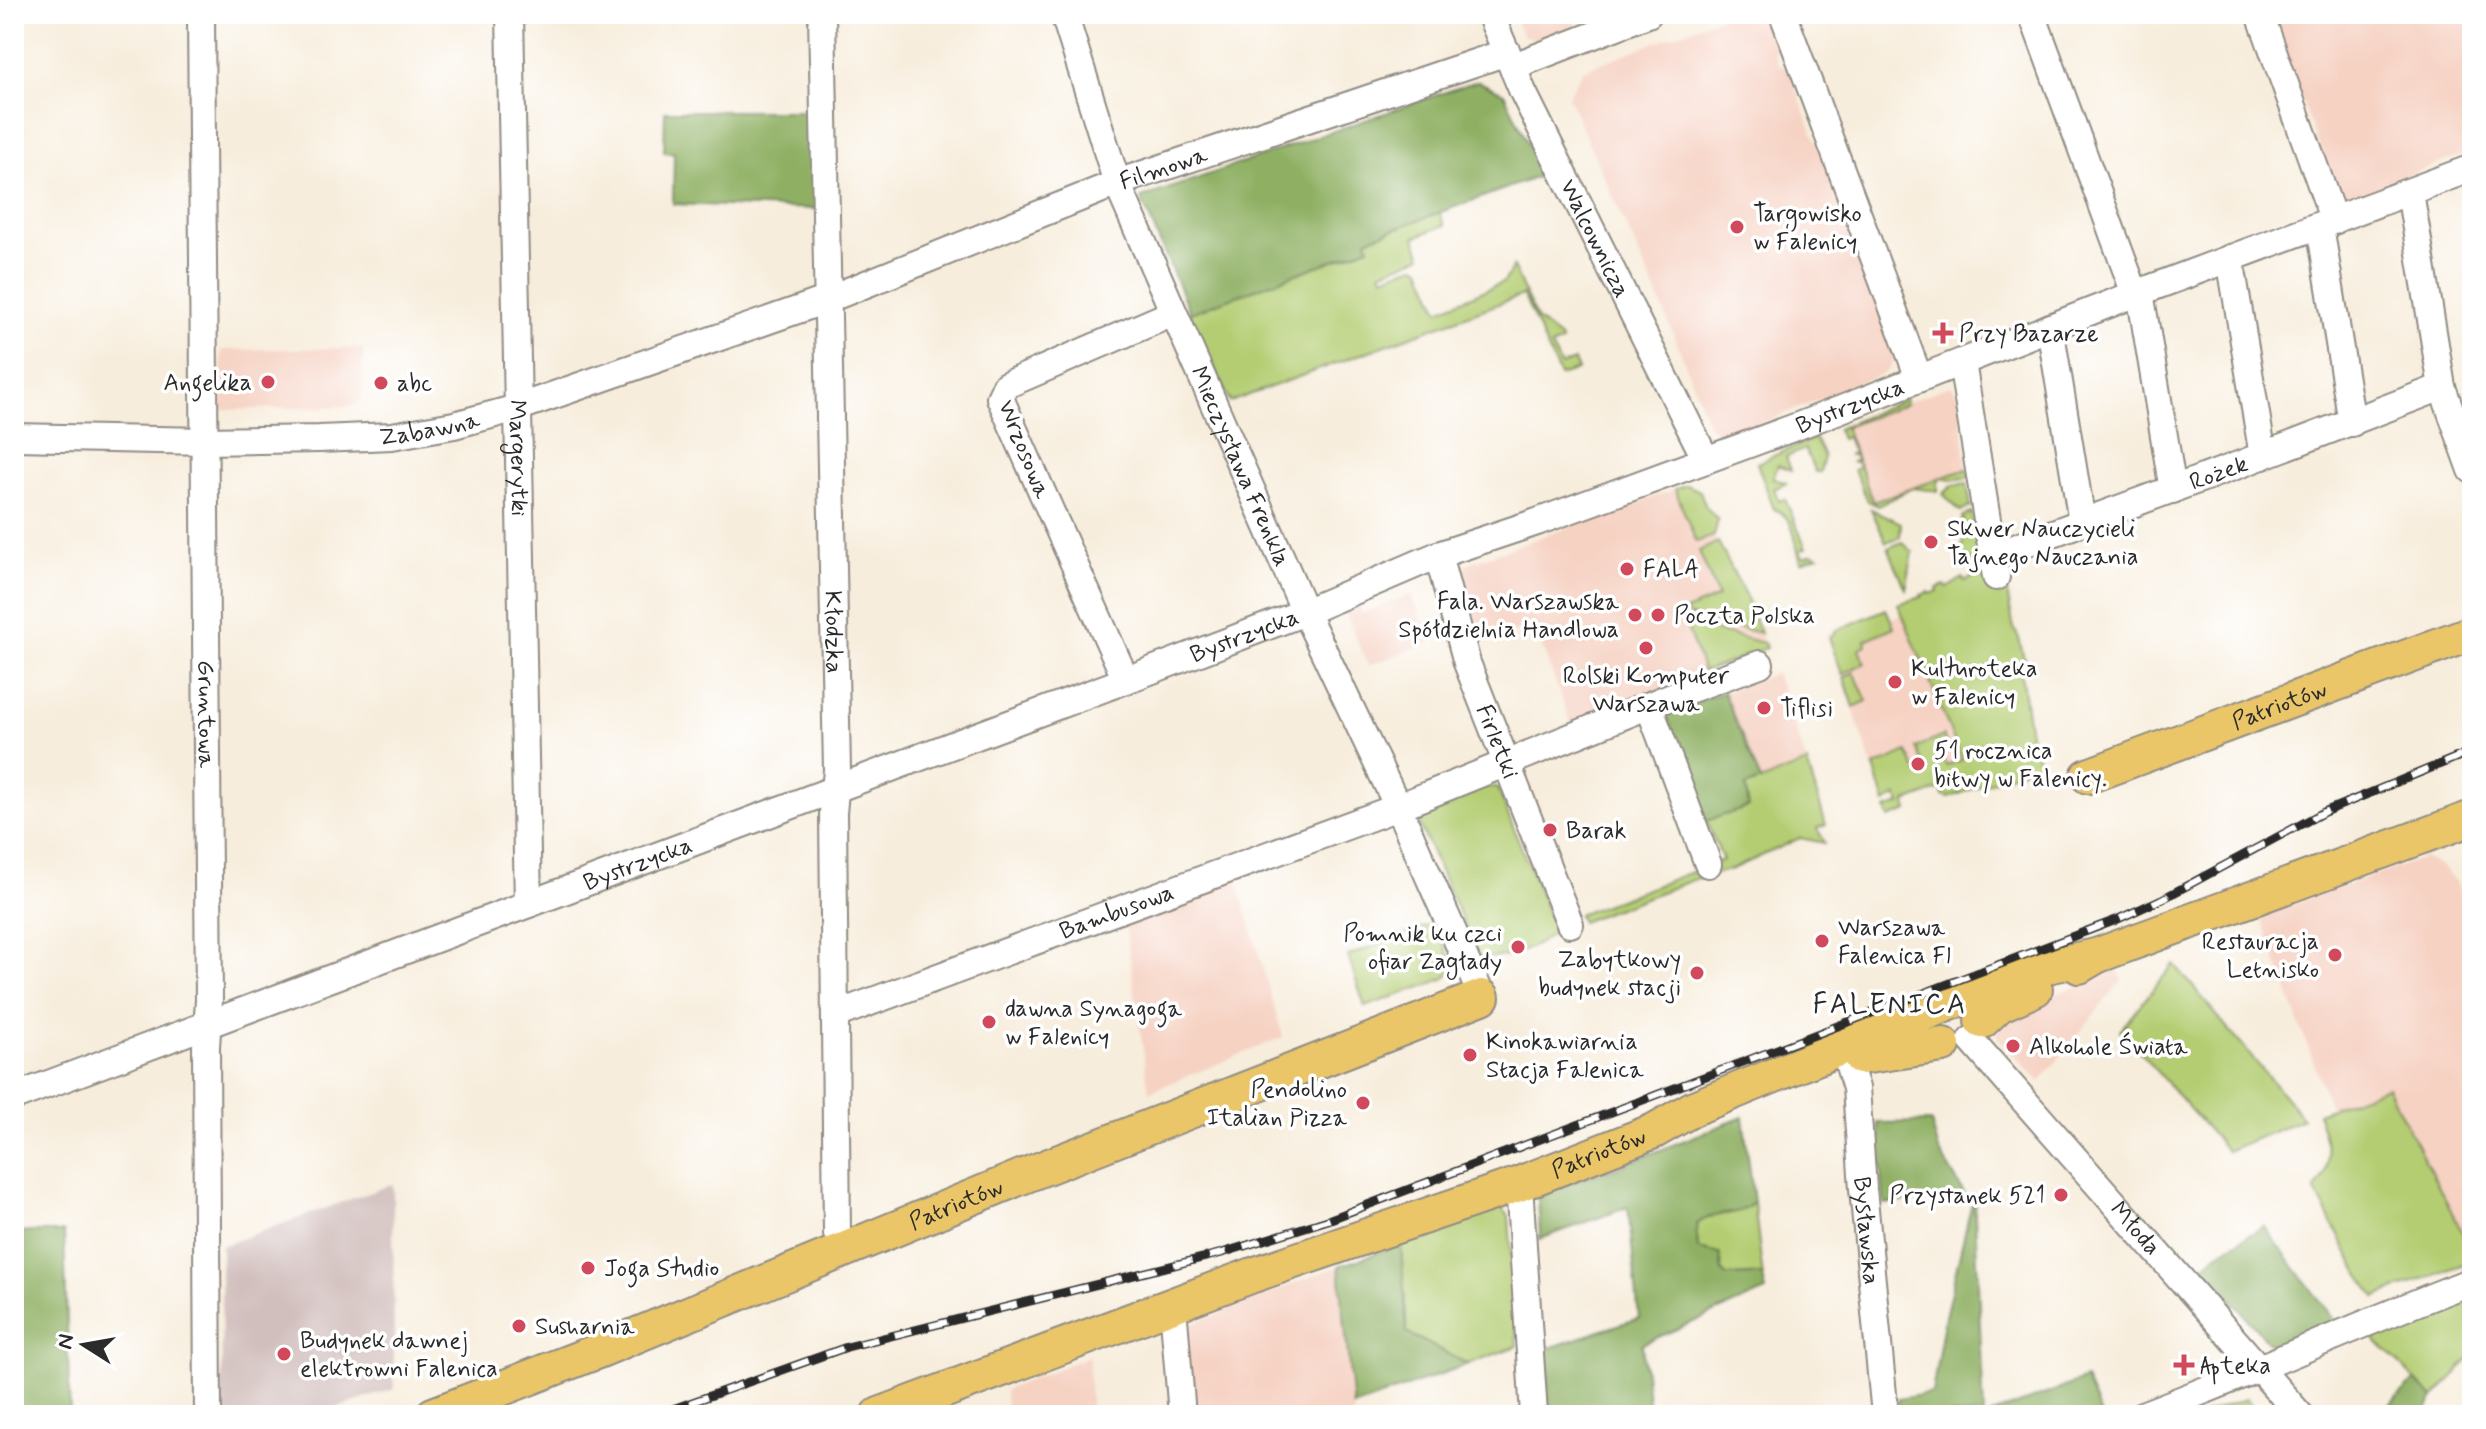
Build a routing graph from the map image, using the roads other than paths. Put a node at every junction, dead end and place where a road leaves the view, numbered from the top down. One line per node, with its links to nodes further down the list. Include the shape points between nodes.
1 (201, 14): 26 (street, Gruntowa)
2 (510, 14): 23 (street, Margerytki)
3 (822, 14): 17 (street, Kłodzka)
4 (1064, 14): 12 (street, Mieczysława Frenkla)
5 (1490, 14): 10 (street, Walcownicza)
6 (1648, 14): 10 (street, Filmowa)
7 (1783, 14): 21 (street)
8 (2032, 14): 16 (street)
9 (2260, 14): 14 (street)
10 (1510, 59): 12 (street, Filmowa); 28 (street, Walcownicza)
11 (2472, 168): 13 (street, Bystrzycka)
12 (1117, 183): 17 (street, Filmowa); 18 (street, Mieczysława Frenkla)
13 (2410, 192): 14 (street, Bystrzycka); 22 (street)
14 (2327, 224): 15 (street, Bystrzycka); 24 (street)
15 (2230, 258): 16 (street, Bystrzycka); 27 (street)
16 (2137, 293): 19 (street, Bystrzycka); 30 (street)
17 (826, 300): 23 (street, Zabawna); 40 (street, Kłodzka)
18 (1173, 313): 33 (street, Mieczysława Frenkla); 36 (street, Wrzosowa, via 1006,385 1000,398)
19 (2050, 327): 20 (street, Bystrzycka); 31 (street)
20 (1962, 362): 21 (street, Bystrzycka); 31 (street, Rożek, via 1994,566)
21 (1919, 378): 28 (street, Bystrzycka)
22 (2442, 387): 24 (street, Rożek); 29 (street)
23 (517, 408): 26 (street, Zabawna, via 392,436); 44 (street, Margerytki)
24 (2352, 423): 27 (street, Rożek)
25 (14, 437): 26 (street, Zabawna)
26 (205, 441): 49 (street, Gruntowa)
27 (2263, 456): 30 (street, Rożek)
28 (1706, 460): 32 (street, Bystrzycka)
29 (2472, 470)
30 (2173, 490): 31 (street, Rożek)
31 (2082, 522)
32 (1438, 555): 33 (street, Bystrzycka); 38 (street, Firletki, via 1467,663)
33 (1305, 612): 36 (street, Bystrzycka); 41 (street, Mieczysława Frenkla)
34 (2472, 633): 39 (main road, Patriotów)
35 (1760, 664): 37 (street, Bambusowa)
36 (1126, 680): 40 (street, Bystrzycka)
37 (1649, 706): 38 (street, Bambusowa); 43 (street)
38 (1506, 764): 41 (street, Bambusowa); 45 (street, Firletki)
39 (2088, 776)
40 (835, 789): 44 (street, Bystrzycka); 48 (street, Kłodzka)
41 (1398, 807): 46 (street, Mieczysława Frenkla); 48 (street, Bambusowa)
42 (2472, 818): 50 (main road, Patriotów, via 2096,956)
43 (1708, 864)
44 (528, 904): 49 (street, Bystrzycka)
45 (1570, 924)
46 (1482, 997): 54 (main road, Patriotów)
47 (1925, 1014): 50 (main road, Patriotów); 50 (main road, via 1930,1034); 51 (main road, Patriotów)
48 (835, 1015): 54 (street, Kłodzka, via 837,1234)
49 (208, 1025): 52 (street, Bystrzycka); 59 (street, Gruntowa)
50 (1966, 1025): 51 (main road, Patriotów); 57 (street, Młoda)
51 (1836, 1056): 53 (main road, Patriotów, via 1694,1108 1654,1131); 64 (street, Bysławska, via 1856,1088)
52 (14, 1097)
53 (1519, 1184): 56 (main road, Patriotów); 63 (street)
54 (843, 1250): 60 (main road, Patriotów)
55 (2472, 1281): 57 (street)
56 (1173, 1306): 58 (main road, Patriotów); 62 (street)
57 (2258, 1370): 65 (street); 66 (street, Młoda)
58 (922, 1408): 61 (main road, Patriotów)
59 (208, 1415)
60 (433, 1415)
61 (879, 1415)
62 (1182, 1415)
63 (1534, 1415)
64 (1885, 1415)
65 (2142, 1415)
66 (2300, 1415)

